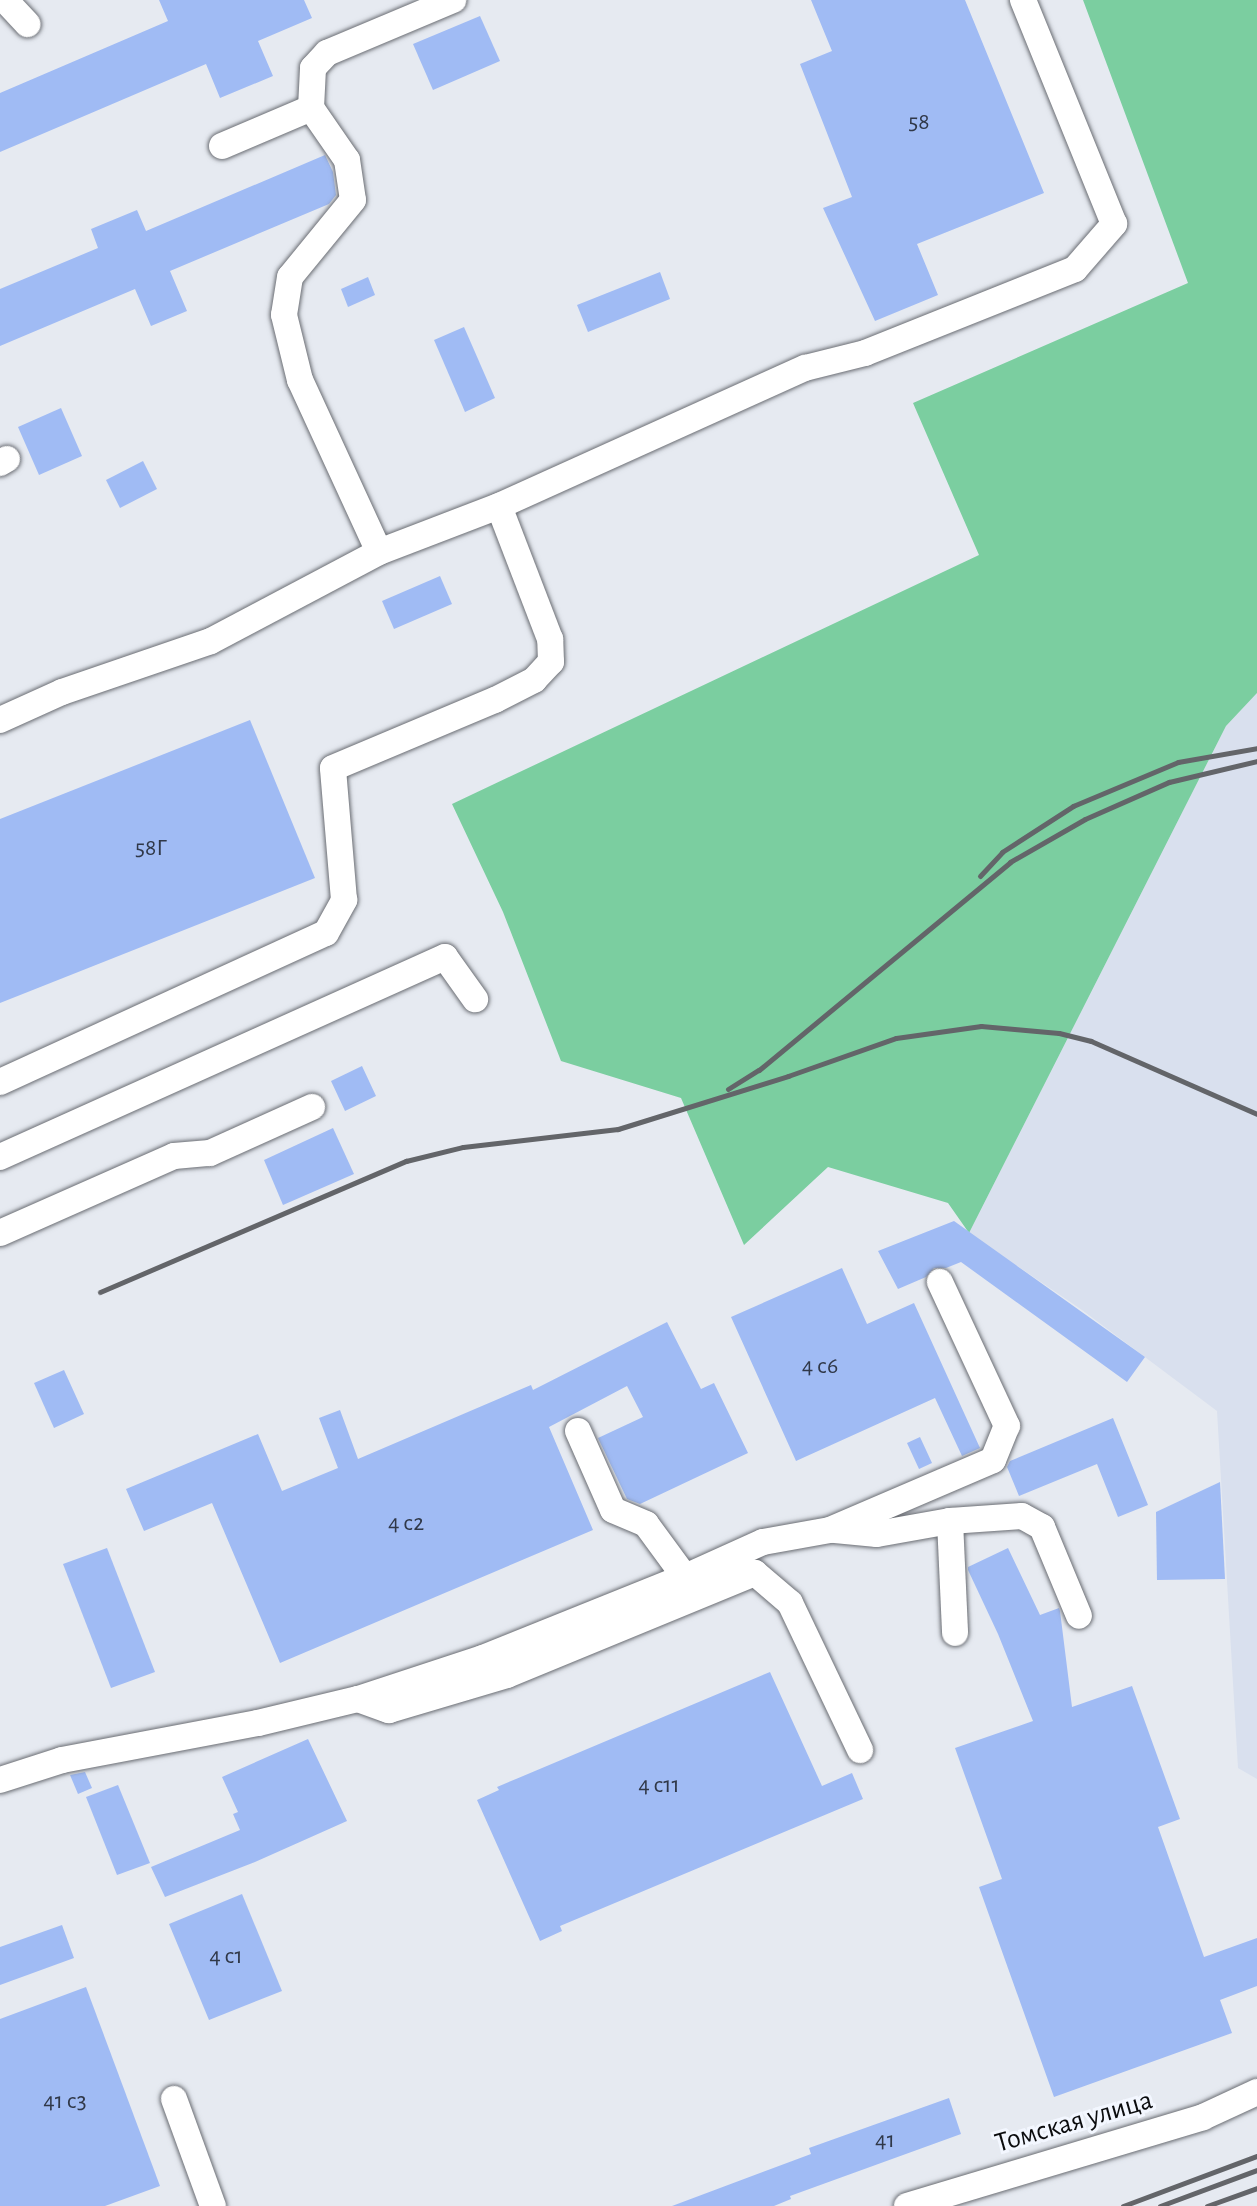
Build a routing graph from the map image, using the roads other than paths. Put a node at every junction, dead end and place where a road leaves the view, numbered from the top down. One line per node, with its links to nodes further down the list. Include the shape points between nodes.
1 (5, 0): 4 (street)
2 (453, 0): 5 (street, via 327,52 313,68)
3 (1023, 0): 7 (street, via 1114,224 1075,270 865,353 805,368)
4 (27, 24)
5 (311, 108): 6 (street); 8 (street, via 347,160 353,200 290,277 284,315 300,380)
6 (222, 146)
7 (499, 506): 8 (street); 11 (street, via 550,639 551,662 534,680 495,700 333,768 344,901 326,933)
8 (379, 552): 9 (street, via 211,641 62,692)
9 (0, 720)
10 (475, 999): 13 (street, via 446,957)
11 (0, 1082)
12 (312, 1107): 14 (street, via 210,1153 174,1156)
13 (0, 1157)
14 (0, 1233)
15 (940, 1282): 18 (street, via 1007,1426 993,1460)
16 (578, 1431): 19 (street, via 613,1510 646,1524)
17 (950, 1521): 18 (street, via 877,1534); 20 (street, via 1022,1516 1042,1527); 21 (street)
18 (830, 1530): 19 (street, via 763,1542)
19 (685, 1577): 22 (street, via 483,1658)
20 (1079, 1616)
21 (955, 1633)
22 (358, 1699): 23 (street, via 389,1710 507,1675 755,1573 790,1603); 24 (street, via 62,1760)
23 (860, 1750)
24 (0, 1780)
25 (1257, 2092): 28 (street, Томская улица, via 1203,2117)
26 (174, 2099): 27 (street)
27 (213, 2206)
28 (907, 2206)

